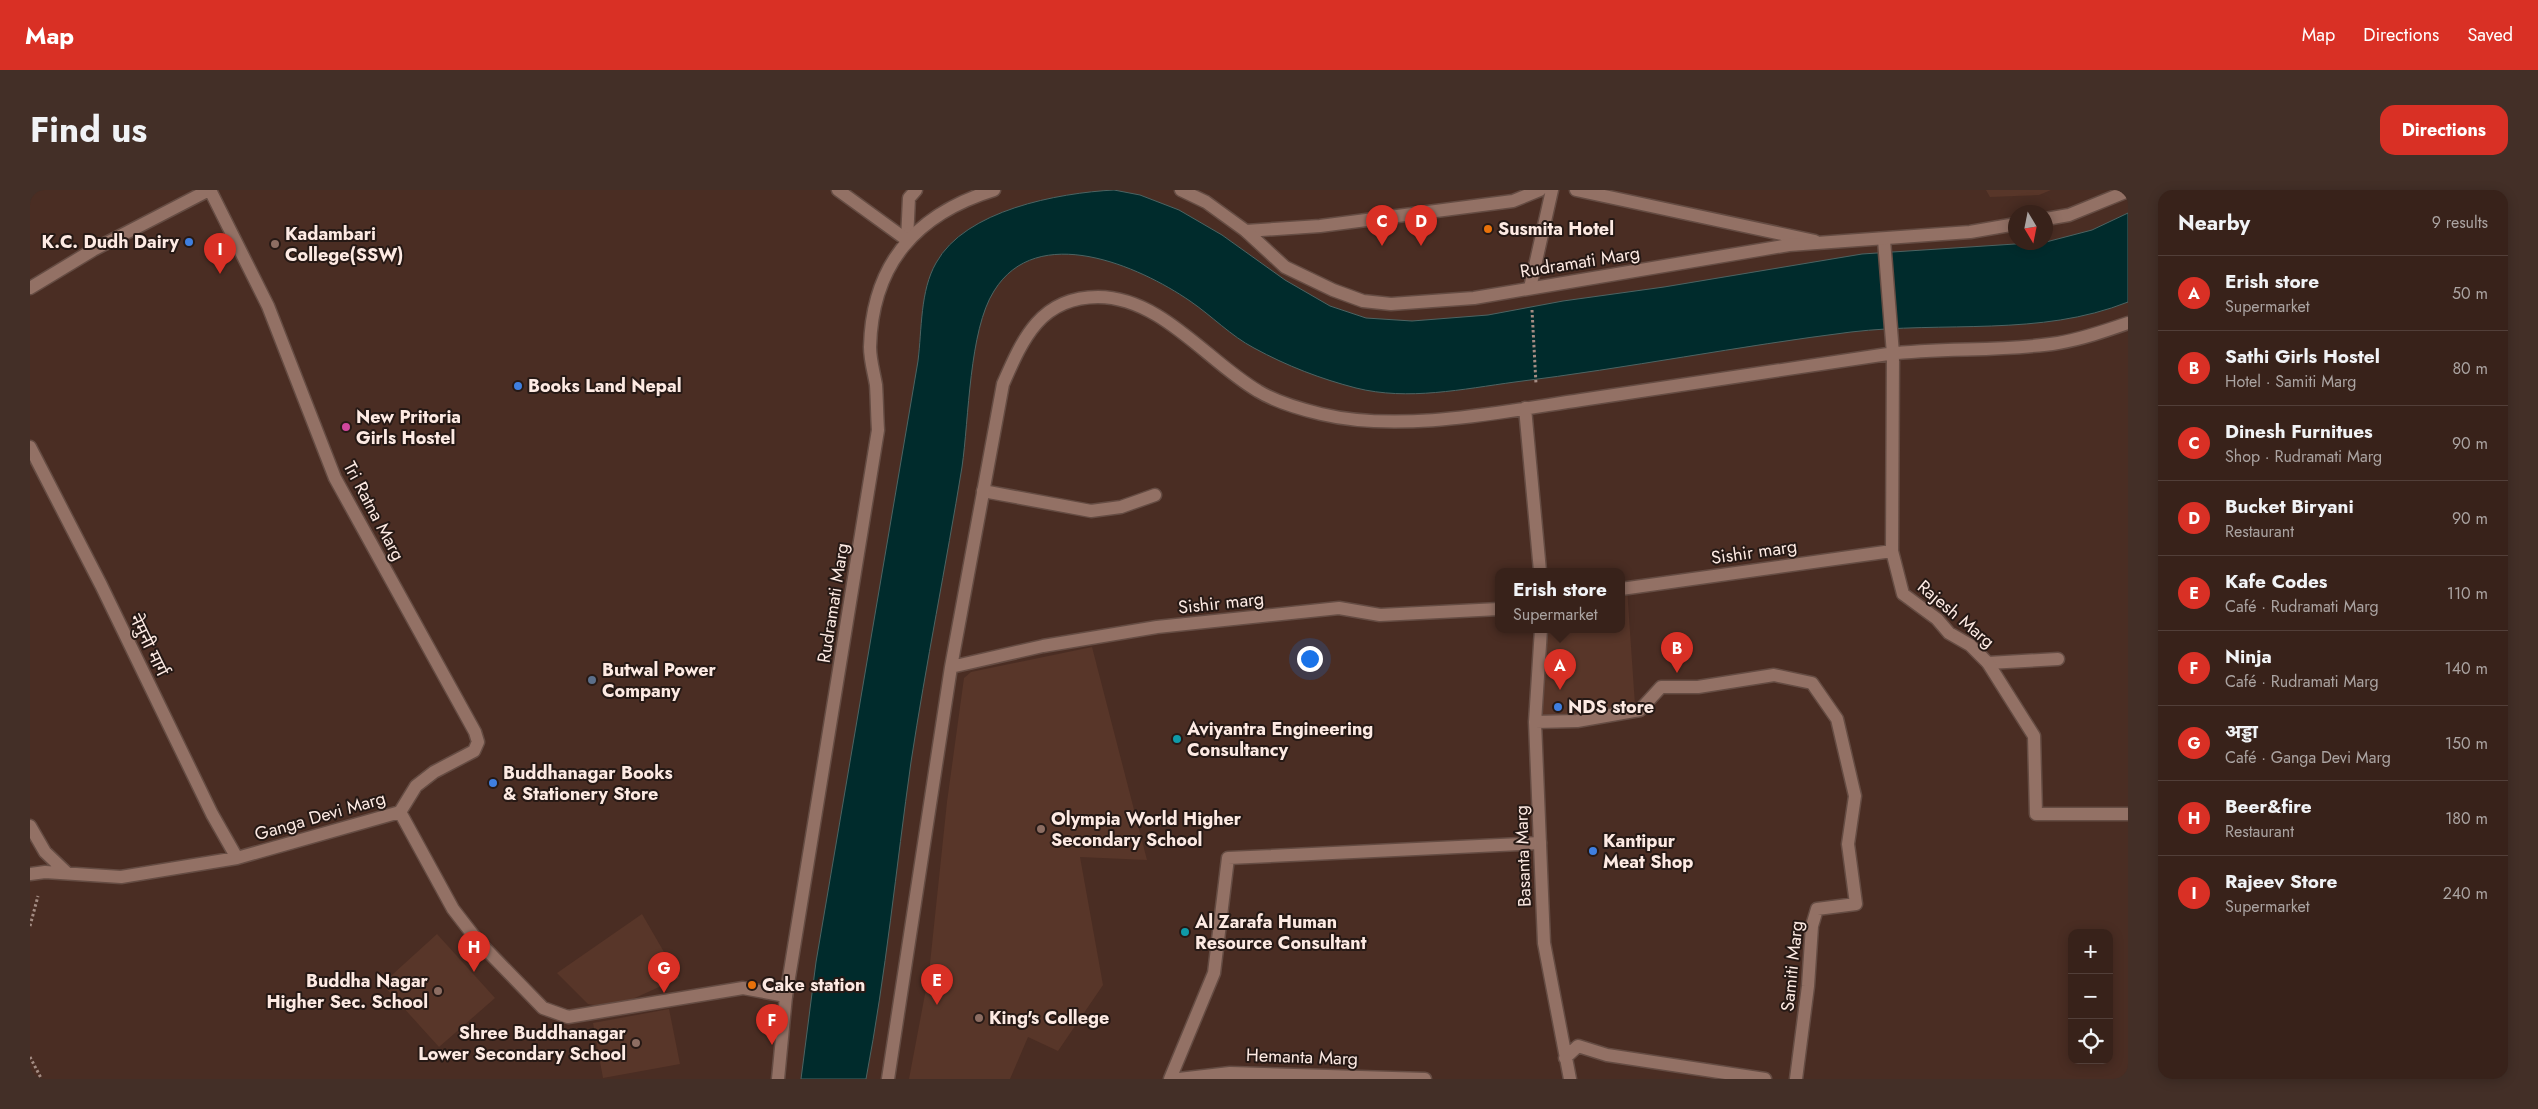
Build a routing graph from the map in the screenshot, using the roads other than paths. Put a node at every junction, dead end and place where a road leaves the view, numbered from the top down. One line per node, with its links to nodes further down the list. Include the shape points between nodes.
1 (210, 190): 16 (street, via 93,250); 33 (street, Tri Ratna Marg, via 268,306 335,478 475,732 478,742 474,751 434,772 416,786)
2 (838, 190): 13 (street)
3 (916, 190): 13 (street, via 909,198)
4 (994, 190): 13 (street, Rudramati Marg, via 967,198)
5 (1181, 190): 12 (street, Rudramati Marg, via 1206,202)
6 (1540, 190): 12 (street, via 1513,201 1320,226)
7 (1552, 190): 17 (street)
8 (1576, 190): 15 (street)
9 (2128, 191): 10 (street, via 2069,215)
10 (2053, 218)
11 (2008, 225): 14 (street, Rudramati Marg)
12 (1246, 231): 17 (street, Rudramati Marg, via 1285,267 1363,300 1392,304 1437,302)
13 (906, 240): 40 (street, Rudramati Marg, via 884,274 874,311 870,348 878,430)
14 (1884, 240): 15 (street, Rudramati Marg); 19 (street, Rajesh Marg)
15 (1824, 243): 17 (street, Rudramati Marg, via 1790,245)
16 (30, 288)
17 (1530, 288)
18 (2128, 323): 19 (street, via 2092,336 2058,343)
19 (1893, 354): 20 (street); 24 (street, Rajesh Marg)
20 (1531, 407): 22 (street, via 1419,421 1322,415 1258,391 1174,326 1131,302 1101,297 1074,299 1053,308 1032,326 1020,343 1003,384); 25 (street)
21 (30, 447): 37 (street, नेमुनी मार्ग, via 212,814)
22 (983, 491): 23 (street, via 1091,511); 31 (street)
23 (1156, 495)
24 (1892, 551): 26 (street, Sishir marg); 30 (street, Rajesh Marg, via 1903,594 1949,633 1970,645)
25 (1540, 568)
26 (1625, 588)
27 (1495, 609): 31 (street, Sishir marg, via 1380,615 1339,608 1195,623 1043,646)
28 (1541, 633): 32 (street, Basanta Marg)
29 (2058, 660): 30 (street)
30 (1988, 663): 34 (street, Rajesh Marg, via 2034,736 2036,814)
31 (950, 668): 43 (street)
32 (1535, 722): 36 (street, Basanta Marg); 49 (street, Samiti Marg, via 1577,721 1640,710 1660,687 1698,687 1774,675 1812,683 1837,719 1855,796 1848,844 1856,904 1817,910 1812,926)
33 (400, 812): 37 (street, Ganga Devi Marg); 40 (street, Ganga Devi Marg, via 453,909 477,940 543,1008 568,1017 743,988)
34 (2128, 814)
35 (30, 826): 38 (street, via 45,852)
36 (1540, 843): 41 (street, Basanta Marg, via 1546,963); 44 (street, via 1228,858 1214,973)
37 (237, 858): 38 (street, Ganga Devi Marg, via 121,877)
38 (67, 873): 39 (street, Ganga Devi Marg)
39 (30, 874)
40 (786, 996): 42 (street, Rudramati Marg)
41 (1564, 1058): 47 (street, Basanta Marg); 48 (street, via 1578,1046 1606,1055)
42 (778, 1079)
43 (888, 1079)
44 (1170, 1079)
45 (1179, 1079): 46 (street, Hemanta Marg, via 1230,1073)
46 (1424, 1079)
47 (1570, 1079)
48 (1765, 1079)
49 (1796, 1079)

